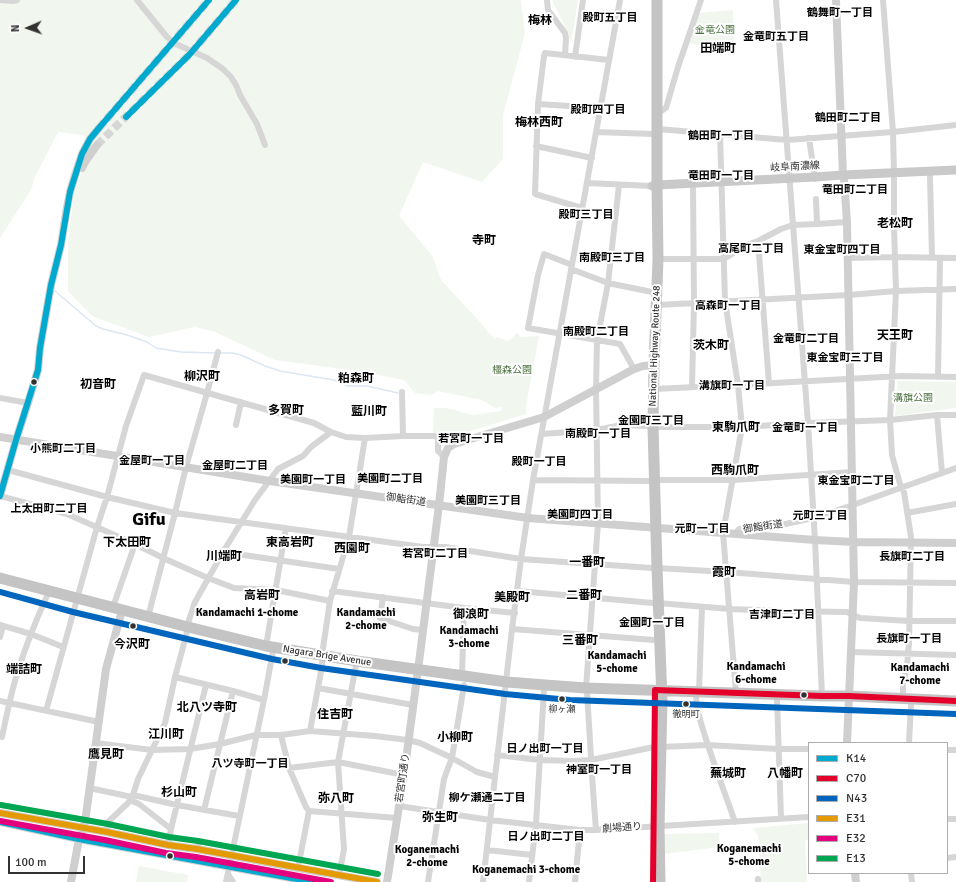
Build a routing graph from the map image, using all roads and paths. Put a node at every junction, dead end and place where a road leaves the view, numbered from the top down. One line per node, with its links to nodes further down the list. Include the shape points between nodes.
1 (0, 0): 2 (street)
2 (17, 0)
3 (137, 0): 29 (street, via 172,41 224,69 236,85)
4 (547, 0): 13 (street, via 548,10 566,38)
5 (583, 0): 14 (street)
6 (620, 0): 15 (street)
7 (653, 0): 21 (highway, National Highway Route 248)
8 (657, 0): 18 (highway, National Highway Route 248)
9 (701, 0): 18 (street, via 666,108)
10 (776, 0): 27 (street)
11 (836, 0): 25 (street)
12 (883, 0): 23 (street)
13 (565, 56): 14 (street); 16 (street, via 545,53)
14 (574, 57): 15 (street)
15 (609, 60): 17 (street)
16 (538, 104): 17 (street); 30 (street)
17 (600, 108): 22 (street)
18 (658, 113): 21 (highway, National Highway Route 248)
19 (956, 125): 23 (street)
20 (99, 128): 44 (street, via 82,154)
21 (655, 131): 22 (street); 24 (street); 42 (highway, National Highway Route 248)
22 (596, 132): 31 (street)
23 (893, 132): 25 (street); 33 (street)
24 (720, 134): 27 (street); 40 (street)
25 (841, 136): 26 (street); 36 (street)
26 (809, 138): 27 (street); 37 (street)
27 (787, 140): 38 (street)
28 (97, 145): 44 (street, via 84,162)
29 (265, 145)
30 (536, 146): 31 (street); 46 (street, via 535,194)
31 (592, 158): 39 (street)
32 (956, 170): 33 (main road, 岐阜南濃線)
33 (894, 175): 35 (main road, 岐阜南濃線); 36 (main road, 岐阜南濃線); 51 (street)
34 (956, 175): 35 (main road, 岐阜南濃線)
35 (930, 176): 52 (street)
36 (844, 177): 37 (main road, 岐阜南濃線); 47 (street)
37 (815, 179): 38 (main road, 岐阜南濃線)
38 (790, 180): 40 (main road, 岐阜南濃線); 49 (street)
39 (588, 183): 41 (street); 46 (street)
40 (722, 183): 42 (main road, 岐阜南濃線); 43 (main road, 岐阜南濃線); 58 (street)
41 (619, 185): 42 (street); 60 (street)
42 (655, 186): 43 (main road, 岐阜南濃線); 56 (highway, National Highway Route 248); 64 (highway, National Highway Route 248, via 650,259)
43 (693, 186): 57 (street)
44 (70, 192): 90 (street, via 49,295 38,370)
45 (816, 199): 48 (street)
46 (582, 208): 59 (street)
47 (847, 222): 48 (street); 53 (street)
48 (817, 224): 49 (street)
49 (793, 225): 50 (street, via 781,228); 66 (street)
50 (758, 241): 58 (street, via 744,246); 67 (street)
51 (895, 257): 52 (street); 53 (street); 63 (street)
52 (932, 257): 54 (street)
53 (848, 258): 65 (street)
54 (940, 258): 55 (street); 62 (street)
55 (956, 258)
56 (658, 259): 57 (street); 70 (highway, National Highway Route 248)
57 (693, 259): 58 (street); 69 (street)
58 (724, 259): 68 (street)
59 (572, 267): 60 (street); 71 (street); 71 (street, via 544,254 528,328)
60 (608, 282): 64 (street); 72 (street)
61 (956, 289): 62 (street)
62 (939, 290): 63 (street); 78 (street)
63 (896, 291): 65 (street); 76 (street)
64 (652, 292): 74 (highway, National Highway Route 248)
65 (849, 295): 66 (street); 79 (street)
66 (799, 298): 67 (street); 80 (street)
67 (763, 300): 68 (street); 81 (street)
68 (725, 301): 69 (street); 82 (street)
69 (694, 303): 70 (street); 83 (street)
70 (657, 305): 74 (highway, National Highway Route 248)
71 (560, 333): 72 (street); 93 (street)
72 (597, 340): 75 (street, via 620,344); 84 (street)
73 (218, 352): 87 (street)
74 (652, 365): 75 (street); 85 (highway, National Highway Route 248); 98 (highway, National Highway Route 248)
75 (634, 368): 84 (street)
76 (892, 376): 78 (street); 79 (street); 94 (street)
77 (956, 376): 78 (street)
78 (938, 377)
79 (850, 378): 80 (street); 95 (street)
80 (804, 381): 81 (street); 96 (street)
81 (769, 383): 82 (street)
82 (738, 385): 83 (street); 99 (street)
83 (692, 387): 85 (street)
84 (596, 389): 93 (street); 100 (street)
85 (654, 389): 98 (highway, National Highway Route 248)
86 (402, 392): 103 (street)
87 (207, 393): 89 (street); 109 (street, via 144,375 126,426); 111 (street)
88 (0, 398): 90 (street)
89 (241, 402): 97 (street); 101 (street, via 314,423)
90 (28, 404): 107 (street)
91 (937, 415): 92 (street); 94 (street); 115 (street)
92 (956, 415)
93 (544, 417): 102 (street); 108 (street)
94 (890, 420): 95 (street); 122 (street, via 892,455)
95 (851, 421): 96 (street); 114 (street)
96 (808, 423): 99 (street); 116 (street)
97 (236, 425)
98 (651, 427): 99 (street); 100 (street, via 622,425); 121 (highway, National Highway Route 248)
99 (742, 427): 119 (street)
100 (596, 430): 102 (street); 118 (street)
101 (331, 432): 105 (street, via 346,437); 120 (street, via 303,456 278,469)
102 (542, 434): 117 (street)
103 (403, 436): 105 (street); 106 (street)
104 (0, 437): 107 (street, 御鮨街道)
105 (365, 438): 123 (street)
106 (438, 438): 108 (street, via 449,439); 110 (street, via 438,450)
107 (16, 440): 109 (street, 御鮨街道); 113 (street)
108 (454, 444): 110 (street, via 448,448)
109 (119, 456): 111 (street, 御鮨街道); 125 (street)
110 (444, 457): 127 (street, 若宮町通り)
111 (186, 467): 120 (street, 御鮨街道); 129 (street)
112 (956, 468): 115 (street, 御鮨街道)
113 (8, 470): 124 (street); 125 (street)
114 (852, 472): 116 (street); 128 (street)
115 (942, 473): 122 (street, 御鮨街道)
116 (810, 475): 119 (street); 132 (street)
117 (533, 480): 118 (street); 131 (street)
118 (597, 480): 121 (street); 134 (street)
119 (733, 480): 121 (street); 138 (street)
120 (270, 481): 123 (street, 御鮨街道); 133 (street)
121 (652, 481): 137 (highway, National Highway Route 248)
122 (902, 487): 128 (street, 御鮨街道); 130 (street)
123 (355, 493): 127 (street, 御鮨街道); 140 (street)
124 (0, 496): 135 (street, via 67,514)
125 (108, 497): 129 (street); 135 (street)
126 (956, 504): 130 (street)
127 (439, 505): 131 (street, 御鮨街道); 146 (street, 若宮町通り)
128 (853, 505): 132 (street, 御鮨街道); 142 (street)
129 (175, 513): 133 (street); 148 (street)
130 (907, 513): 143 (street)
131 (528, 518): 134 (street, 御鮨街道); 149 (street)
132 (813, 518): 139 (street, 御鮨街道, via 781,525 739,529); 141 (street)
133 (242, 523): 136 (street); 147 (street)
134 (598, 523): 137 (street, 御鮨街道); 151 (street)
135 (97, 527): 145 (street); 168 (street)
136 (286, 528): 140 (street); 150 (street)
137 (654, 528): 138 (street, 御鮨街道); 152 (highway, National Highway Route 248)
138 (723, 533): 139 (street, 御鮨街道); 154 (street)
139 (735, 534): 141 (street)
140 (349, 537): 146 (street); 153 (street)
141 (815, 540): 142 (street); 157 (street)
142 (854, 542): 143 (street); 158 (street)
143 (911, 542): 144 (street); 159 (street)
144 (956, 543)
145 (135, 544): 148 (street); 175 (street)
146 (433, 547): 149 (street); 170 (street, 若宮町通り)
147 (224, 552): 150 (street); 156 (street)
148 (163, 558): 156 (street); 179 (street)
149 (521, 559): 151 (street); 164 (street)
150 (281, 560): 153 (street); 162 (street)
151 (594, 564): 152 (street); 167 (street)
152 (654, 568): 154 (street); 171 (highway, National Highway Route 248)
153 (339, 569): 163 (street)
154 (727, 572): 157 (street); 174 (street)
155 (0, 578): 168 (highway, Nagara Brige Avenue)
156 (208, 578): 162 (street, via 234,588); 183 (street, via 195,602)
157 (816, 579): 158 (street); 176 (street)
158 (854, 582): 159 (street); 178 (street)
159 (911, 583): 160 (street); 180 (street)
160 (956, 583)
161 (0, 584): 165 (highway, Nagara Brige Avenue)
162 (276, 590): 169 (street); 191 (street)
163 (332, 591): 166 (street); 169 (street)
164 (518, 592): 167 (street); 177 (street)
165 (47, 596): 168 (highway, Nagara Brige Avenue); 186 (street)
166 (383, 597): 170 (street); 185 (street, via 380,618)
167 (592, 598): 171 (street); 187 (street)
168 (76, 601): 175 (highway, Nagara Brige Avenue); 190 (street)
169 (330, 601): 195 (street)
170 (427, 602): 173 (street); 185 (street, 若宮町通り)
171 (655, 603): 172 (street); 189 (highway, National Highway Route 248); 206 (highway, National Highway Route 248)
172 (702, 607): 174 (street); 208 (street)
173 (464, 608): 177 (street); 199 (street)
174 (730, 609): 176 (street); 207 (street)
175 (117, 611): 179 (highway, Nagara Brige Avenue); 183 (highway, Nagara Brige Avenue); 221 (street)
176 (818, 611): 178 (street, via 847,612); 210 (street)
177 (515, 613): 184 (street)
178 (854, 615): 180 (street, via 860,618); 192 (street)
179 (148, 617): 183 (highway, Nagara Brige Avenue)
180 (909, 621): 181 (street); 193 (street)
181 (956, 621)
182 (2, 625): 186 (street); 188 (street)
183 (188, 629): 191 (highway, Nagara Brige Avenue); 198 (street)
184 (512, 629): 187 (street); 201 (street)
185 (423, 630): 197 (street, 若宮町通り)
186 (31, 634): 190 (street); 217 (street)
187 (589, 635): 189 (street); 204 (street)
188 (0, 637)
189 (654, 640): 206 (highway, National Highway Route 248)
190 (63, 647): 220 (street)
191 (270, 649): 195 (highway, Nagara Brige Avenue); 212 (street)
192 (851, 652): 193 (street); 211 (street)
193 (908, 654): 194 (street); 216 (street, via 903,684)
194 (956, 655)
195 (322, 658): 196 (highway, Nagara Brige Avenue); 197 (highway, Nagara Brige Avenue); 202 (street)
196 (356, 665): 197 (highway, Nagara Brige Avenue); 209 (street)
197 (418, 672): 199 (highway, Nagara Brige Avenue); 201 (highway, Nagara Brige Avenue); 218 (street, 若宮町通り)
198 (175, 677): 200 (street); 237 (street, via 165,723)
199 (463, 680): 201 (highway, Nagara Brige Avenue); 239 (street)
200 (206, 684): 205 (street); 234 (street)
201 (507, 684): 203 (highway, Nagara Brige Avenue); 204 (highway, Nagara Brige Avenue); 238 (street)
202 (318, 688): 209 (street); 222 (street)
203 (544, 690): 204 (highway, Nagara Brige Avenue); 240 (street)
204 (586, 690): 206 (highway, Nagara Brige Avenue); 241 (street)
205 (233, 691): 212 (street); 231 (street)
206 (658, 693): 208 (highway, Nagara Brige Avenue); 233 (highway)
207 (736, 693): 208 (highway); 210 (highway)
208 (697, 694): 213 (highway); 232 (street, via 696,702)
209 (351, 695): 218 (street); 223 (street)
210 (822, 696): 211 (highway)
211 (849, 699): 213 (highway); 216 (highway); 228 (street)
212 (264, 700): 224 (street)
213 (777, 700): 235 (street)
214 (0, 701): 217 (street)
215 (956, 701): 216 (highway)
216 (907, 702): 219 (highway); 229 (street)
217 (9, 703): 220 (street); 226 (street, via 2,737)
218 (413, 705): 227 (street, 若宮町通り)
219 (956, 706)
220 (46, 711): 221 (street)
221 (99, 722): 230 (street)
222 (310, 731): 223 (street); 225 (street)
223 (344, 734): 227 (street); 242 (street)
224 (256, 735): 225 (street); 231 (street); 255 (street)
225 (281, 735): 243 (street)
226 (0, 736)
227 (408, 740): 239 (street, via 420,742); 244 (street, 若宮町通り)
228 (847, 742)
229 (909, 742)
230 (95, 743): 237 (street); 246 (street)
231 (220, 744): 234 (street); 250 (street)
232 (708, 746): 233 (street); 235 (street); 261 (street)
233 (657, 747): 241 (street); 263 (highway)
234 (190, 749): 237 (street); 248 (street)
235 (778, 749): 236 (street); 258 (street)
236 (808, 749)
237 (152, 750): 247 (street)
238 (497, 755): 240 (street); 245 (street)
239 (452, 758): 245 (street, via 477,772); 252 (street, via 444,779)
240 (540, 760): 241 (street); 262 (street)
241 (591, 760): 267 (street)
242 (338, 762): 243 (street); 244 (street); 254 (street)
243 (289, 768): 251 (street)
244 (404, 775): 249 (street, 若宮町通り)
245 (495, 777): 259 (street)
246 (89, 788): 247 (street); 264 (street)
247 (131, 797): 248 (street); 265 (street); 268 (street, via 108,822)
248 (177, 805): 250 (street); 265 (street)
249 (399, 806): 252 (street, 劇場通り); 257 (street, 若宮町通り)
250 (204, 810): 255 (street)
251 (309, 811): 254 (street); 274 (street)
252 (438, 812): 259 (street, 劇場通り); 283 (street)
253 (0, 813): 264 (street)
254 (341, 813): 257 (street); 276 (street, via 344,849)
255 (239, 816): 272 (street)
256 (808, 817): 258 (street, 劇場通り)
257 (397, 818): 282 (street, 若宮町通り)
258 (781, 818): 261 (street, 劇場通り)
259 (490, 820): 262 (street, 劇場通り); 271 (street)
260 (0, 822): 269 (street)
261 (735, 822): 263 (street, 劇場通り)
262 (536, 824): 266 (street, 劇場通り); 273 (street)
263 (656, 827): 267 (street, 劇場通り); 287 (highway); 288 (highway)
264 (84, 828): 268 (street); 269 (street)
265 (171, 829): 270 (street)
266 (580, 830): 267 (street, 劇場通り); 286 (street)
267 (596, 830)
268 (107, 832): 270 (street)
269 (79, 839): 275 (street); 277 (street)
270 (168, 845): 272 (street, via 198,845)
271 (487, 850): 273 (street); 284 (street)
272 (231, 855): 274 (street); 275 (street)
273 (532, 855): 285 (street)
274 (298, 868): 276 (street)
275 (228, 870): 278 (street); 279 (street); 280 (street)
276 (339, 876): 281 (street)
277 (71, 882)
278 (226, 882)
279 (233, 882)
280 (313, 882)
281 (377, 882)
282 (387, 882)
283 (428, 882)
284 (483, 882)
285 (528, 882)
286 (575, 882)
287 (653, 882)
288 (660, 882)

